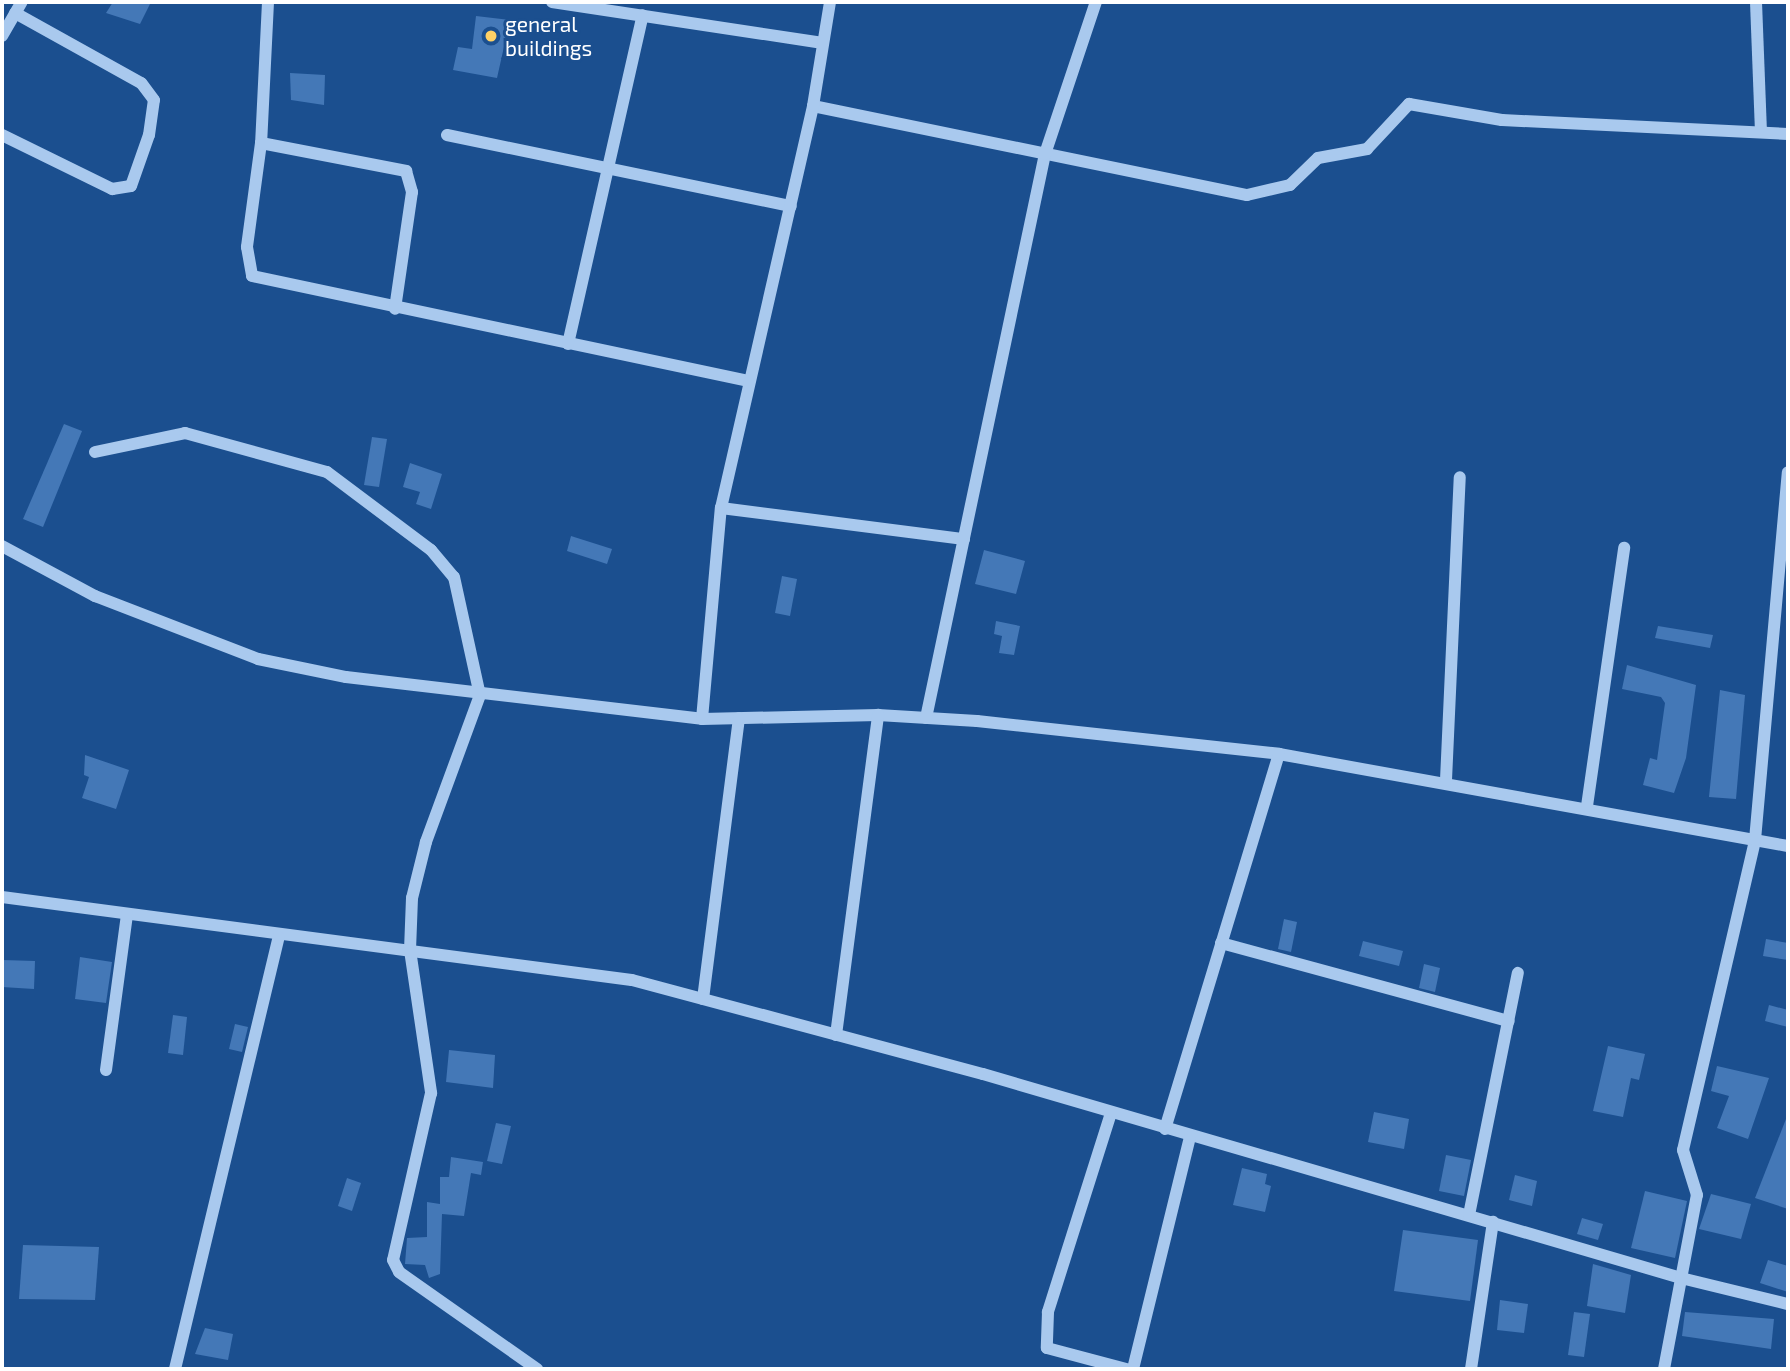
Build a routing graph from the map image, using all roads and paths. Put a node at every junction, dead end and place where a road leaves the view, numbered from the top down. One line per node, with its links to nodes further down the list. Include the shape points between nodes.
1 (268, 2): 15 (street)
2 (552, 2): 7 (street)
3 (830, 2): 9 (street)
4 (1096, 2): 16 (street)
5 (1756, 2): 11 (street)
6 (18, 8): 8 (street); 13 (street, via 141,83 154,100 149,135 131,186 112,189)
7 (643, 15): 9 (street); 17 (street)
8 (2, 36)
9 (822, 43): 10 (street)
10 (813, 106): 16 (street); 18 (street)
11 (1761, 132): 12 (street); 16 (street, via 1502,120 1409,104 1398,109 1376,144 1318,158 1290,185 1255,195)
12 (1788, 134)
13 (2, 135)
14 (447, 135): 17 (street)
15 (261, 144): 19 (street, via 247,247 252,276); 19 (street, via 406,171 412,192)
16 (1045, 154): 26 (street)
17 (609, 169): 18 (street); 20 (street)
18 (792, 206): 21 (street)
19 (395, 309): 20 (street)
20 (568, 344): 21 (street)
21 (748, 381): 25 (street)
22 (95, 452): 29 (street, via 171,434 198,434 346,481 431,550 454,577)
23 (1788, 472): 37 (street)
24 (1460, 477): 35 (street)
25 (721, 508): 26 (street); 33 (street)
26 (964, 539): 32 (street)
27 (2, 546): 29 (street, via 96,596 258,659)
28 (1624, 548): 36 (street)
29 (480, 695): 33 (street); 43 (street, via 417,869)
30 (878, 715): 31 (street); 32 (street); 47 (street)
31 (739, 718): 33 (street); 45 (street)
32 (926, 718): 34 (street)
33 (702, 719)
34 (1279, 754): 35 (street); 42 (street)
35 (1447, 780): 36 (street)
36 (1587, 806): 37 (street)
37 (1755, 840): 38 (street); 54 (street, via 1683,1150 1697,1195)
38 (1788, 846)
39 (2, 897): 40 (street)
40 (127, 914): 41 (street); 48 (street)
41 (279, 936): 43 (street); 56 (street)
42 (1221, 943): 46 (street); 50 (street)
43 (410, 950): 45 (street, via 632,980); 57 (street, via 431,1093 393,1260 399,1272)
44 (1518, 973): 46 (street)
45 (703, 999): 47 (street)
46 (1509, 1021): 52 (street)
47 (836, 1035): 49 (street)
48 (106, 1070)
49 (1111, 1113): 50 (street); 58 (street, via 1048,1312 1047,1348)
50 (1165, 1129): 51 (street)
51 (1191, 1137): 52 (street); 59 (street)
52 (1469, 1215): 53 (street)
53 (1493, 1222): 54 (street); 60 (street)
54 (1681, 1278): 55 (street); 61 (street)
55 (1788, 1304)
56 (175, 1369)
57 (537, 1369)
58 (1126, 1369)
59 (1133, 1369)
60 (1471, 1369)
61 (1664, 1369)

